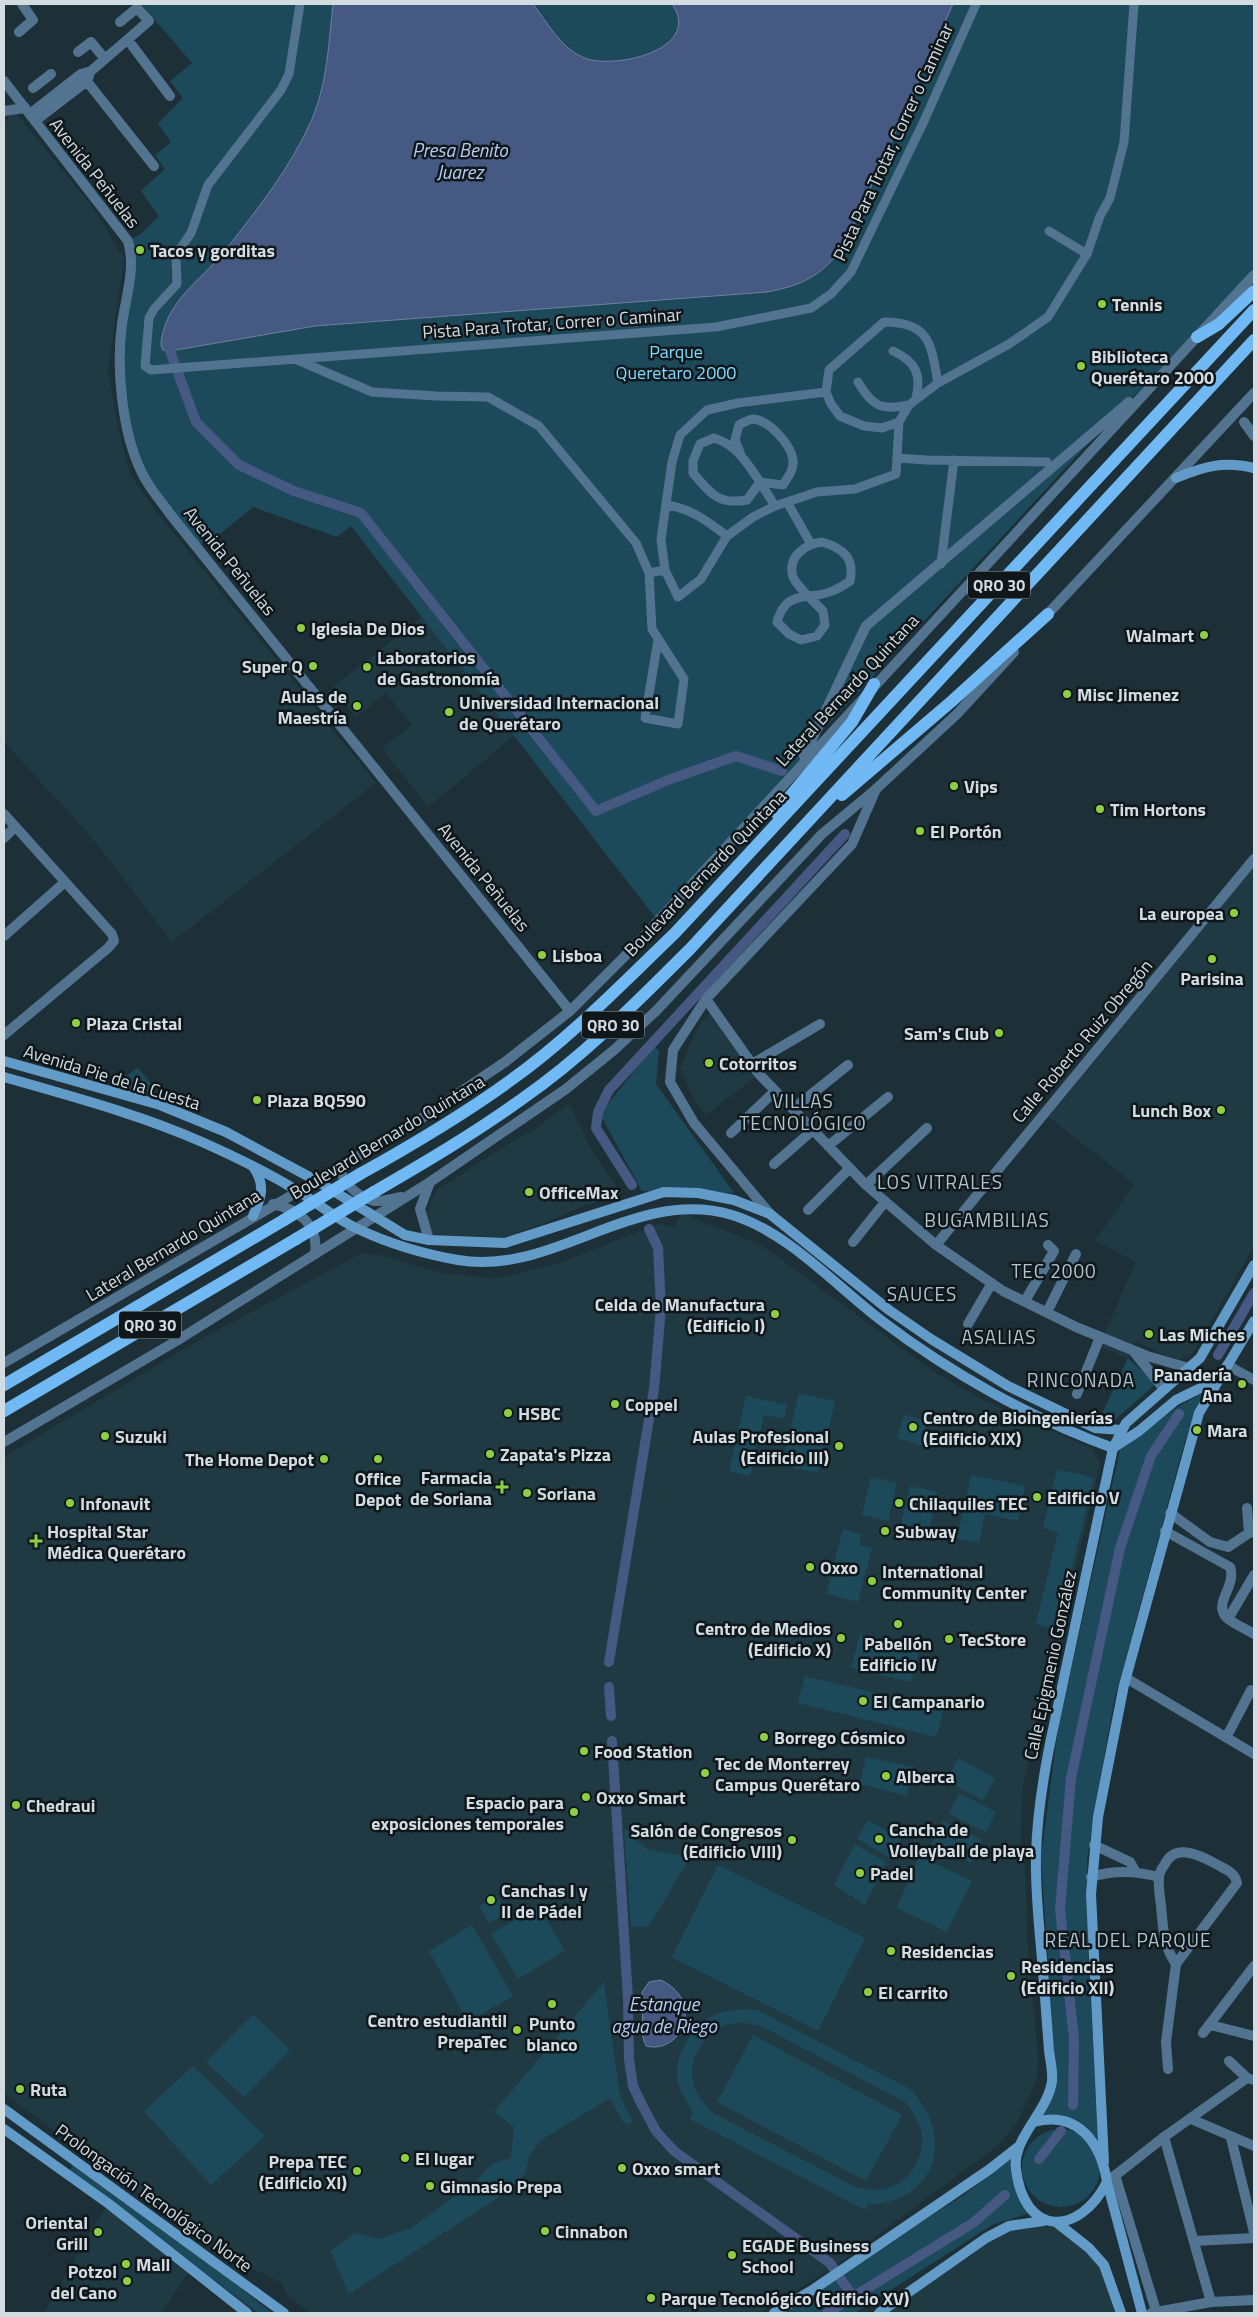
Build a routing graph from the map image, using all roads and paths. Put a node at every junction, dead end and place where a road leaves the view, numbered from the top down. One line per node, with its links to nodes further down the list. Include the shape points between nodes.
1 (22, 4): 6 (street, via 33,20)
2 (300, 4): 26 (street, Pista Para Trotar, Correr o Caminar, via 288,74 281,90 208,184 191,233 177,252 176,286 149,318 145,366 151,370)
3 (976, 4): 26 (street, Pista Para Trotar, Correr o Caminar, via 851,272 831,294 811,308 716,327)
4 (1134, 4): 19 (street, via 1124,142 1110,198)
5 (120, 22): 7 (street, via 137,8 149,22)
6 (19, 32)
7 (128, 40): 9 (street); 14 (street)
8 (78, 52): 9 (street, via 94,39)
9 (105, 59): 10 (street)
10 (86, 75): 13 (street); 16 (street); 17 (street)
11 (4, 81): 16 (street, Avenida Peñuelas)
12 (33, 88): 13 (street, via 49,75)
13 (59, 92): 16 (street)
14 (170, 96)
15 (4, 111): 16 (street)
16 (30, 115): 66 (street, Avenida Peñuelas, via 128,241 132,262 122,323 120,367 128,433 145,479)
17 (154, 166)
18 (1050, 231): 19 (street)
19 (1087, 254): 29 (street, via 1048,317 1009,344)
20 (1254, 275): 23 (street, Lateral Bernardo Quintana)
21 (1254, 291): 23 (main road, via 1219,324)
22 (1254, 310): 56 (main road, QRO 30, via 1183,387)
23 (1197, 337): 27 (street, Lateral Bernardo Quintana)
24 (1254, 340): 58 (main road, QRO 30)
25 (893, 351): 32 (street, via 904,356 916,369 919,388)
26 (294, 359): 51 (street, via 372,392 488,397 538,426 636,543)
27 (1168, 369): 49 (street, Lateral Bernardo Quintana); 55 (street, Lateral Bernardo Quintana)
28 (858, 382): 33 (street, via 867,398 878,407)
29 (938, 383): 30 (street, via 933,351 920,330 903,322 884,322 830,370); 32 (street)
30 (826, 392): 34 (street, via 840,416 882,428); 45 (street, via 707,410 680,435 672,462)
31 (1254, 393): 42 (street)
32 (916, 398): 33 (street)
33 (909, 405): 34 (street)
34 (899, 422): 38 (street)
35 (1244, 422): 36 (street)
36 (1254, 436)
37 (741, 455): 43 (street); 43 (street, via 735,440 739,424 752,419 768,424 782,438 793,459 791,474 783,485); 43 (street, via 727,442 714,438 700,444 693,461 693,473 710,493 730,503 747,500)
38 (897, 458): 39 (street); 44 (street, via 896,474 855,489 817,492)
39 (954, 460): 40 (street); 49 (street)
40 (1047, 462)
41 (1254, 468): 42 (main road, via 1236,464 1206,466)
42 (1176, 478): 53 (street)
43 (760, 482): 46 (street)
44 (787, 502): 46 (street); 48 (street)
45 (666, 505): 47 (street, via 682,507 700,515); 50 (street, via 661,539)
46 (775, 506): 47 (street)
47 (727, 536): 50 (street, via 701,579 678,597)
48 (811, 544): 52 (street, via 800,551 792,563 793,578); 52 (street, via 822,542 836,546 847,556 853,570 850,581 836,591)
49 (941, 564): 56 (street, Lateral Bernardo Quintana, via 863,629)
50 (665, 570): 51 (street)
51 (649, 573): 54 (street, via 652,628)
52 (808, 596): 52 (street, via 823,611 824,625 817,636 801,640 777,622 782,607 795,597)
53 (1048, 614): 57 (street, via 957,714); 58 (main road, via 952,701)
54 (658, 640): 54 (street, via 684,679 678,724 645,718)
55 (874, 684): 56 (main road, via 852,722)
56 (803, 775): 66 (street, Lateral Bernardo Quintana, via 783,784 634,947); 117 (main road, Boulevard Bernardo Quintana / QRO 30, bridge, via 795,797 749,854 675,933 610,997 513,1079 432,1134)
57 (876, 789): 65 (street, via 852,844); 85 (street, via 822,834 656,1011 614,1050 526,1118)
58 (835, 797): 120 (main road, QRO 30, bridge, via 625,1015 508,1109 452,1146)
59 (4, 814): 60 (street)
60 (15, 827): 61 (street); 63 (street)
61 (4, 838)
62 (1254, 860): 99 (street, Calle Roberto Ruiz Obregón)
63 (65, 882): 64 (street); 68 (street, via 114,940)
64 (4, 936)
65 (706, 999): 70 (street); 92 (street, via 673,1050 670,1082 694,1123)
66 (570, 1011): 82 (street, Lateral Bernardo Quintana, via 505,1062 407,1128)
67 (820, 1024): 70 (street)
68 (4, 1035)
69 (4, 1060): 84 (main road, Avenida Pie de la Cuesta, via 194,1118 249,1143)
70 (752, 1064): 73 (street)
71 (848, 1065): 75 (street)
72 (4, 1077): 81 (main road, Avenida Pie de la Cuesta, via 152,1122)
73 (775, 1091): 75 (street); 78 (street)
74 (888, 1097): 79 (street)
75 (793, 1109): 77 (street)
76 (927, 1128): 86 (street)
77 (812, 1130): 79 (street); 80 (street)
78 (731, 1133)
79 (828, 1146): 83 (street)
80 (774, 1164)
81 (254, 1167): 87 (main road, Avenida Pie de la Cuesta); 93 (main road, via 261,1178 262,1188 261,1200)
82 (340, 1167): 84 (street, Lateral Bernardo Quintana); 88 (street, via 346,1183 374,1200)
83 (850, 1168): 86 (street); 91 (street)
84 (317, 1181): 87 (street, Lateral Bernardo Quintana); 94 (main road, Avenida Pie de la Cuesta)
85 (430, 1182): 88 (street); 97 (street, via 420,1209)
86 (866, 1186): 89 (street)
87 (298, 1191): 90 (street, Lateral Bernardo Quintana); 95 (main road, Avenida Pie de la Cuesta)
88 (408, 1196): 94 (street)
89 (885, 1202): 98 (street); 99 (street)
90 (273, 1204): 93 (street, Lateral Bernardo Quintana); 102 (street, via 285,1207 304,1219 317,1240)
91 (808, 1210)
92 (770, 1214): 97 (main road, Avenida Pie de la Cuesta, via 716,1196 664,1192 505,1244); 121 (main road, Avenida Pie de la Cuesta, via 889,1310 931,1339 1039,1402 1095,1428)
93 (253, 1216): 112 (street, Lateral Bernardo Quintana)
94 (374, 1217): 95 (street); 96 (main road, Avenida Pie de la Cuesta)
95 (356, 1228): 101 (main road, Avenida Pie de la Cuesta); 102 (street)
96 (405, 1235): 97 (main road, Avenida Pie de la Cuesta); 101 (street)
97 (429, 1240)
98 (853, 1242)
99 (936, 1245): 105 (street)
100 (1048, 1245): 106 (street, via 1054,1250)
101 (399, 1246): 123 (main road, Avenida Pie de la Cuesta, via 461,1261 488,1262 520,1258 669,1209 731,1215 770,1232 940,1362 1002,1397)
102 (315, 1254): 122 (street, via 178,1340)
103 (1076, 1254): 107 (street)
104 (1254, 1265): 114 (main road, Calle Epigmenio González, via 1200,1358)
105 (992, 1283): 106 (street); 109 (street)
106 (1025, 1302): 107 (street)
107 (1047, 1312): 110 (street)
108 (1254, 1321): 113 (main road)
109 (968, 1324)
110 (1100, 1337): 111 (street); 119 (street)
111 (1132, 1350): 114 (street); 118 (street)
112 (4, 1364)
113 (1227, 1365): 115 (main road); 116 (street)
114 (1189, 1368): 118 (main road, Calle Epigmenio González)
115 (1217, 1380): 123 (main road, via 1176,1400); 125 (main road, via 1199,1413)
116 (1254, 1380)
117 (4, 1385)
118 (1164, 1389): 121 (main road, Calle Epigmenio González)
119 (1077, 1394)
120 (4, 1411)
121 (1120, 1430): 123 (main road, Calle Epigmenio González)
122 (4, 1442)
123 (1113, 1448): 151 (main road, Calle Epigmenio González, via 1044,1768 1036,1856 1052,2082)
124 (1248, 1508): 127 (street)
125 (1170, 1513): 126 (main road); 128 (street)
126 (1165, 1531): 129 (street); 133 (main road)
127 (1251, 1533): 128 (street, via 1228,1547)
128 (1210, 1542): 129 (street)
129 (1205, 1553): 131 (street, via 1230,1567 1232,1574 1228,1591 1221,1604)
130 (1254, 1575): 131 (street)
131 (1228, 1619): 132 (street)
132 (1254, 1634)
133 (1126, 1678): 135 (street); 137 (main road)
134 (1251, 1690): 135 (street)
135 (1227, 1736): 136 (street)
136 (1254, 1754)
137 (1094, 1845): 138 (street, via 1130,1862); 139 (main road)
138 (1135, 1871): 139 (street, via 1109,1871); 140 (street)
139 (1091, 1877): 159 (main road)
140 (1159, 1877): 141 (street, via 1164,1940); 141 (street, via 1167,1858 1174,1853 1185,1852 1201,1856 1230,1872 1238,1883)
141 (1176, 1964): 147 (street, via 1166,2042)
142 (1254, 1966): 143 (street)
143 (1212, 2024): 144 (street); 145 (street)
144 (1204, 2034)
145 (1254, 2036)
146 (1229, 2061): 148 (street)
147 (1168, 2069)
148 (1250, 2079): 150 (street)
149 (4, 2109): 157 (main road, Prolongación Tecnológico Norte)
150 (1191, 2119): 153 (street); 154 (street)
151 (1034, 2122): 156 (main road); 159 (main road, via 1056,2118 1069,2121 1081,2129)
152 (4, 2129): 158 (main road, Prolongación Tecnológico Norte)
153 (1164, 2138): 160 (street); 165 (street)
154 (1231, 2138): 155 (street); 163 (street)
155 (1254, 2146)
156 (1018, 2147): 161 (main road, via 1015,2167 1023,2200); 171 (main road, via 814,2290)
157 (59, 2148): 158 (main road); 170 (main road, Prolongación Tecnológico Norte)
158 (49, 2161): 169 (main road, Prolongación Tecnológico Norte, via 126,2217)
159 (1104, 2162): 160 (main road)
160 (1111, 2179): 162 (main road, via 1085,2211); 168 (street); 174 (main road)
161 (1043, 2220): 162 (main road); 172 (main road, via 1009,2226 986,2238)
162 (1056, 2222): 173 (main road, via 1089,2248 1104,2265)
163 (1254, 2232)
164 (1254, 2238): 165 (street)
165 (1194, 2241): 167 (street)
166 (1254, 2300): 167 (street)
167 (1211, 2302): 168 (street)
168 (1154, 2312)
169 (246, 2313)
170 (284, 2313)
171 (774, 2313)
172 (879, 2313)
173 (1121, 2313)
174 (1142, 2313)

